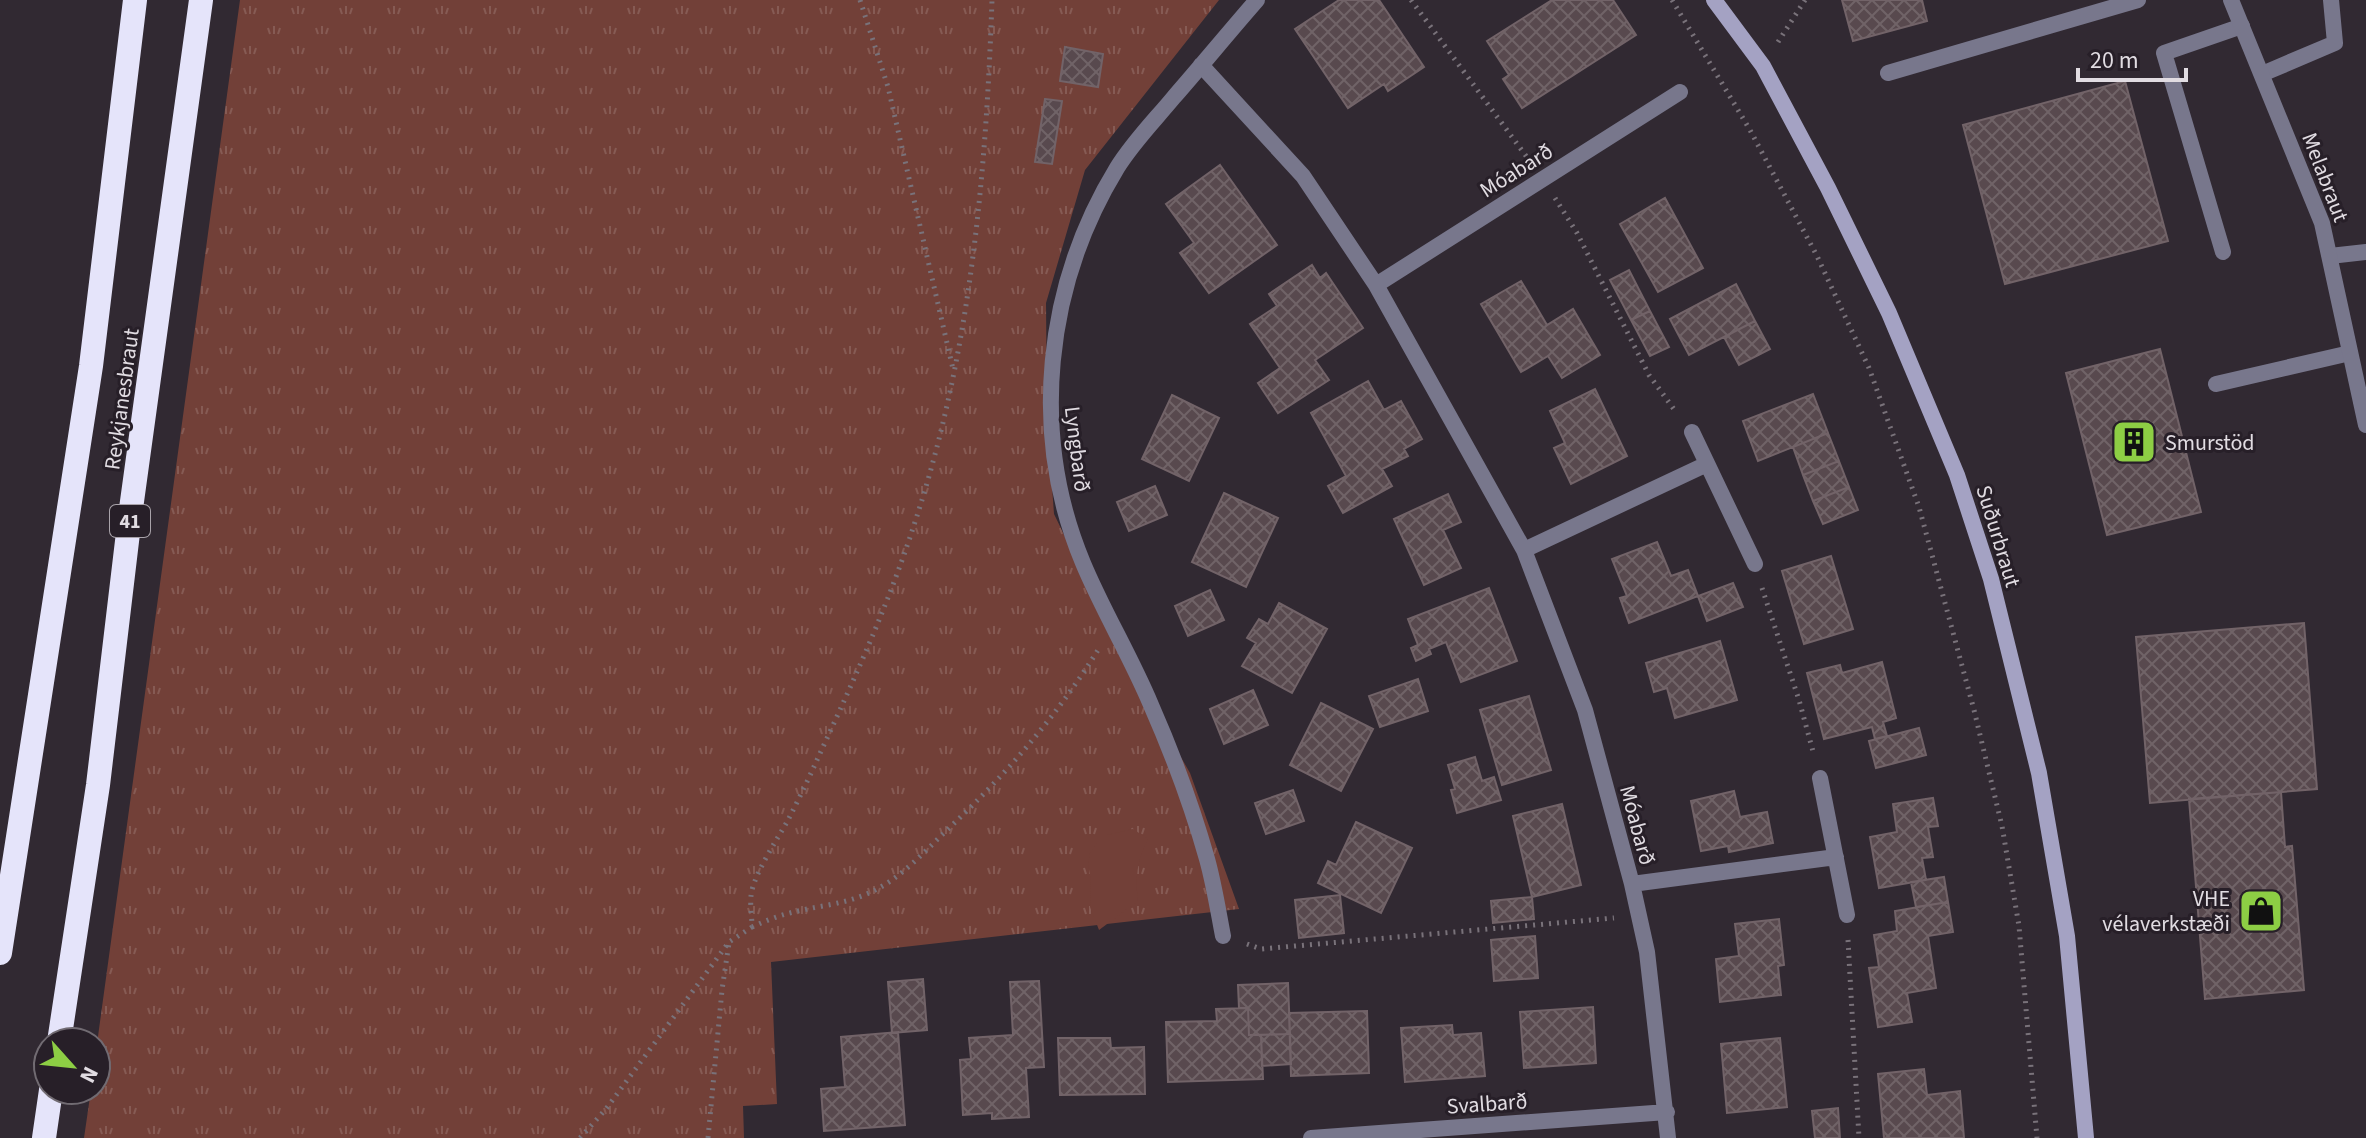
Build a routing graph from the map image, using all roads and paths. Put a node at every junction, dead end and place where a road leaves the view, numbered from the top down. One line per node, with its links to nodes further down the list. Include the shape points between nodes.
1 (135, 0): 41 (highway, Reykjanesbraut, via 91,366)
2 (201, 0): 42 (highway, Reykjanesbraut / 41)
3 (860, 0): 25 (path, via 888,87)
4 (992, 0): 25 (path, via 981,191)
5 (1257, 0): 14 (street, Lyngbarð)
6 (1411, 0): 19 (path)
7 (1672, 0): 51 (path, via 1817,256 1869,368 1919,507 2002,826 2019,926)
8 (1714, 0): 15 (street, Suðurbraut)
9 (1805, 0): 15 (path)
10 (2138, 0): 16 (street)
11 (2231, 0): 13 (street, Melabraut)
12 (2331, 0): 17 (street, via 2335,43)
13 (2242, 26): 17 (street, Melabraut); 20 (street, via 2164,53)
14 (1201, 65): 23 (street, Móabarð, via 1303,176); 32 (street, Lyngbarð, via 1145,130 1097,204 1056,330 1050,384 1056,476 1067,521)
15 (1763, 66): 52 (street, Suðurbraut, via 1889,313 1957,475 1991,579 2039,773 2067,936)
16 (1888, 73)
17 (2262, 74): 22 (street, Melabraut, via 2322,223)
18 (1680, 92): 19 (street, Móabarð)
19 (1543, 179): 23 (street, Móabarð); 28 (path, via 1577,233 1649,375)
20 (2223, 252)
21 (2366, 252): 22 (street)
22 (2330, 256): 24 (street, Melabraut)
23 (1376, 285): 30 (street, Móabarð)
24 (2350, 353): 26 (street); 27 (street, Melabraut)
25 (954, 374): 38 (path, via 913,529 817,760 751,894)
26 (2216, 384)
27 (2365, 413)
28 (1692, 432): 29 (street)
29 (1707, 464): 30 (street); 31 (street)
30 (1524, 550): 35 (street, Móabarð, via 1585,710)
31 (1755, 564): 33 (path)
32 (1112, 627): 38 (path, via 1042,731 911,866 860,897); 39 (street, Lyngbarð, via 1183,783)
33 (1820, 778): 34 (street)
34 (1836, 857): 35 (street, Móabarð); 36 (street)
35 (1632, 884): 37 (street, Móabarð)
36 (1847, 915): 50 (path)
37 (1639, 916): 39 (path, via 1261,949); 44 (street, Móabarð)
38 (752, 927): 40 (path)
39 (1223, 936)
40 (729, 942): 46 (path); 47 (path)
41 (0, 953)
42 (61, 1026)
43 (49, 1106): 45 (highway)
44 (1667, 1112): 48 (street, Svalbarð); 49 (street, Móabarð)
45 (44, 1138)
46 (580, 1138)
47 (708, 1138)
48 (1311, 1138)
49 (1668, 1138)
50 (1859, 1138)
51 (2037, 1138)
52 (2086, 1138)

